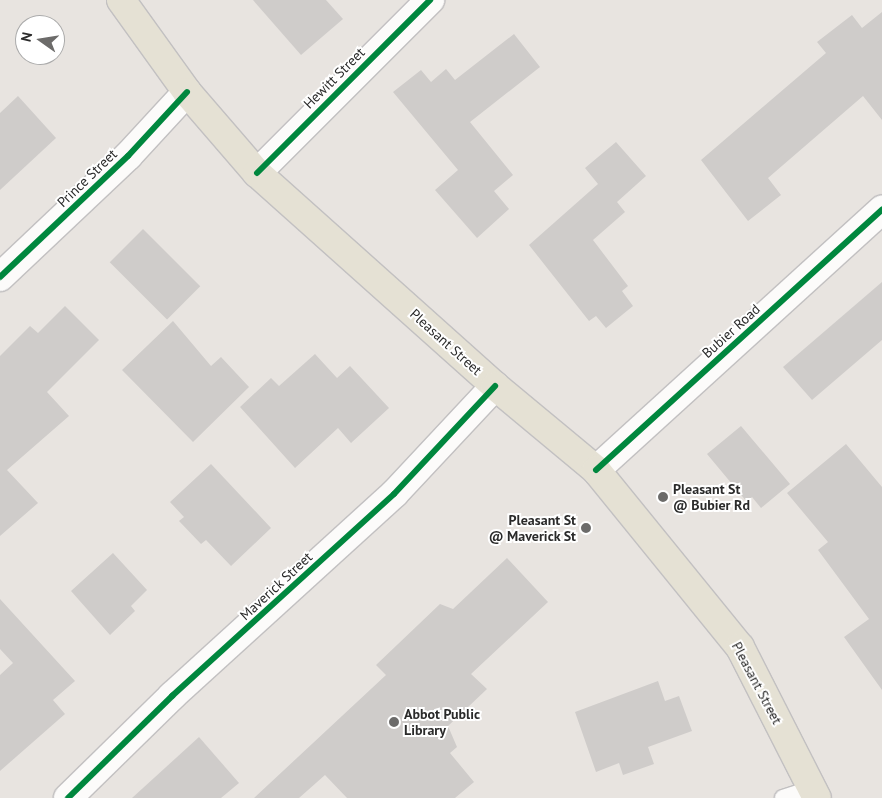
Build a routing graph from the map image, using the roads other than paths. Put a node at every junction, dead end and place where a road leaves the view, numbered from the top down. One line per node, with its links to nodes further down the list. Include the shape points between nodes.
1 (121, 0): 3 (main road, Pleasant Street)
2 (430, 0): 4 (street, Hewitt Street)
3 (187, 92): 4 (main road, Pleasant Street); 6 (street, Prince Street, via 128,156)
4 (257, 173): 7 (main road, Pleasant Street)
5 (882, 210): 8 (street, Bubier Road)
6 (0, 277)
7 (496, 386): 8 (main road, Pleasant Street); 10 (street, Maverick Street, via 394,494 172,696)
8 (596, 470): 9 (main road, Pleasant Street, via 740,647)
9 (815, 793): 11 (lane)
10 (68, 798)
11 (783, 798)

